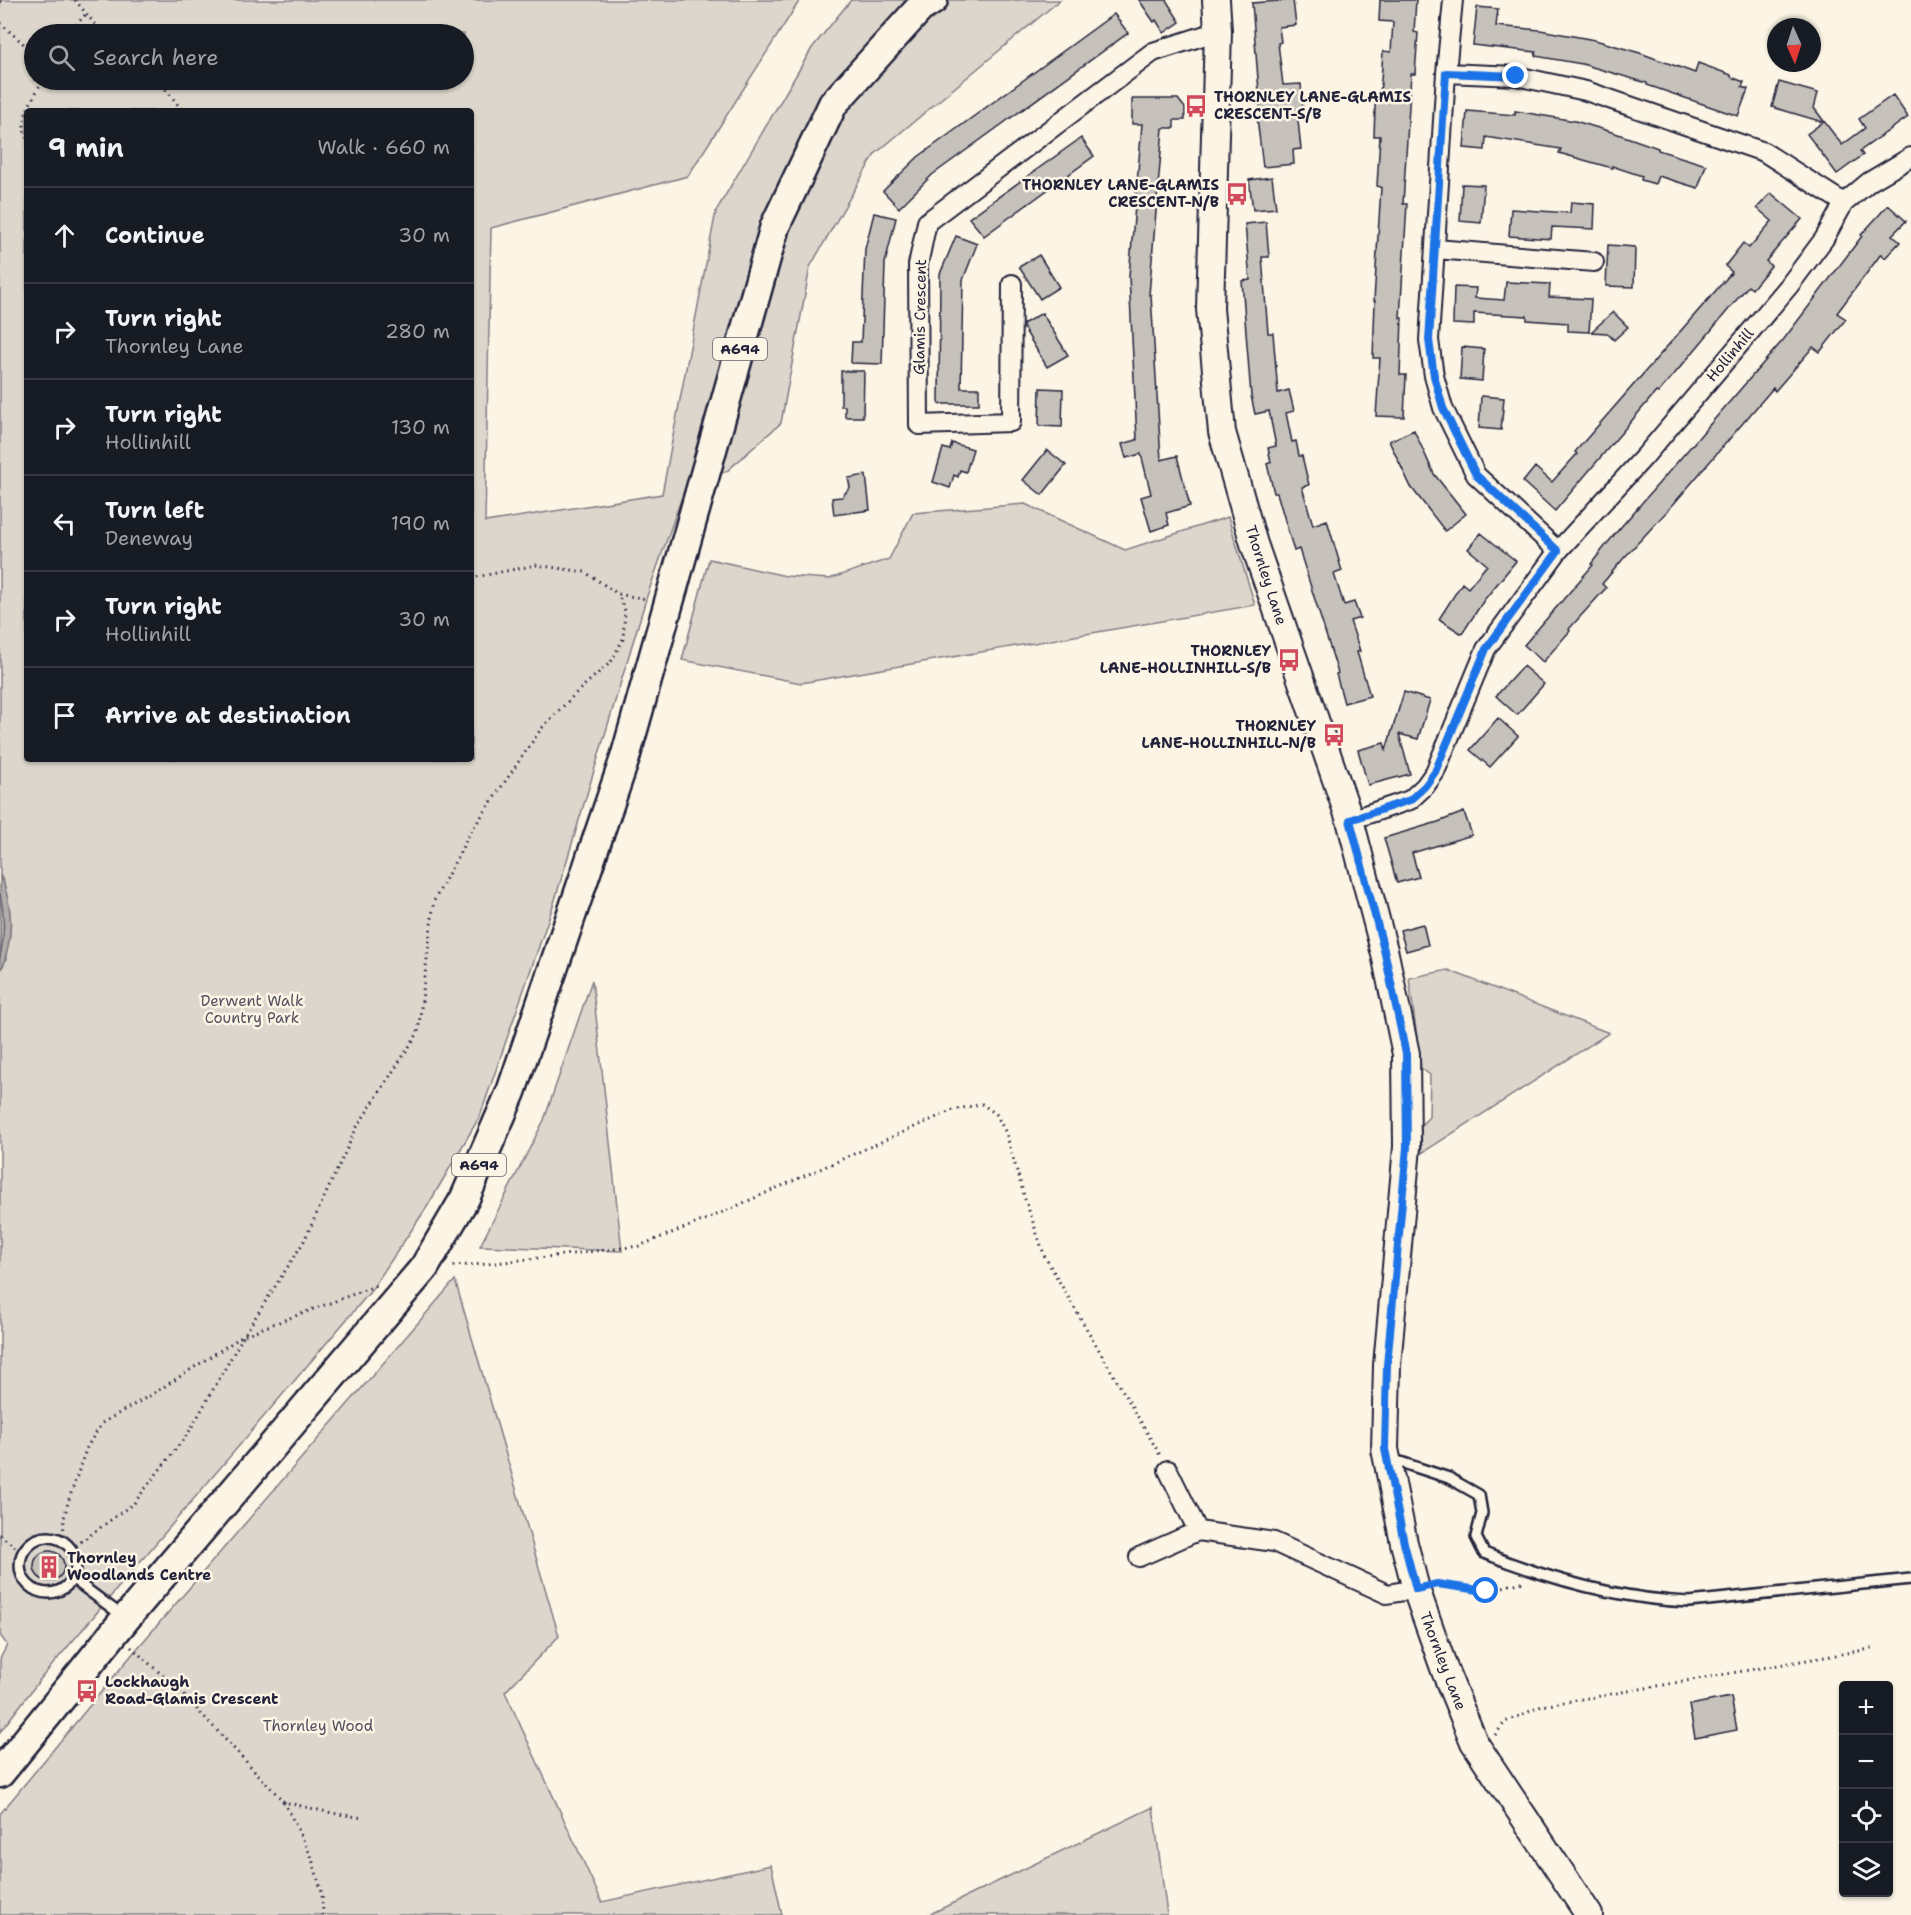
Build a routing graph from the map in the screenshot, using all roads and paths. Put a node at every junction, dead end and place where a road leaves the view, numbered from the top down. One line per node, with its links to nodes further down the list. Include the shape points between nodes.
1 (75, 0): 5 (path)
2 (933, 0): 24 (main road, A694, via 920,9 833,104 775,226)
3 (1216, 0): 9 (street, Thornley Lane)
4 (1453, 0): 11 (street)
5 (86, 14): 7 (path); 8 (path)
6 (0, 23): 10 (path)
7 (77, 24)
8 (94, 24)
9 (1218, 31): 20 (street, Glamis Crescent, via 1153,52 927,222 918,265 919,425 1011,422); 25 (street, Thornley Lane, via 1210,309 1222,432 1254,544)
10 (24, 44)
11 (1446, 73): 17 (street, via 1516,76 1587,91 1764,152); 18 (street)
12 (37, 90): 14 (path)
13 (166, 90): 15 (path)
14 (27, 108)
15 (181, 108)
16 (1911, 157): 17 (street, via 1869,182)
17 (1844, 203): 21 (street, Hollinhill, via 1824,239 1788,287 1645,456)
18 (1436, 249): 19 (street); 21 (street, via 1429,340 1443,408 1476,475)
19 (1594, 262)
20 (1012, 284)
21 (1558, 551): 25 (street, Hollinhill, via 1486,649 1435,772 1425,786 1410,800)
22 (474, 576): 23 (path, via 536,565 585,572)
23 (618, 594): 24 (path); 28 (path, via 625,611 623,639 610,662 541,729 470,833 434,902 418,1033 357,1127 303,1244)
24 (669, 602): 26 (main road, A694, via 625,758 511,1092 465,1198)
25 (1350, 820): 29 (street, Thornley Lane, via 1406,1054 1407,1147 1387,1365)
26 (424, 1268): 30 (path, via 639,1246 953,1110 982,1104 996,1114 1006,1133 1045,1257); 41 (main road, A694)
27 (379, 1284): 28 (path)
28 (244, 1335): 33 (path, via 102,1423 87,1447 64,1518); 34 (path, via 189,1432 134,1503)
29 (1387, 1458): 37 (lane, via 1449,1478 1479,1495 1482,1513 1476,1537 1484,1553); 40 (street, Thornley Lane)
30 (1168, 1470): 31 (street)
31 (1198, 1531): 36 (street); 40 (street, via 1275,1542 1387,1593)
32 (0, 1536): 35 (path)
33 (63, 1541): 34 (lane); 35 (lane, via 40,1538)
34 (71, 1550): 38 (lane, via 76,1569)
35 (23, 1553): 38 (lane, via 21,1575 37,1591 58,1592)
36 (1139, 1557)
37 (1550, 1576): 39 (lane, via 1621,1595 1689,1602); 40 (path, via 1541,1582 1486,1591 1437,1584)
38 (73, 1579): 41 (lane)
39 (1911, 1579)
40 (1416, 1589): 44 (street, Thornley Lane)
41 (126, 1618): 45 (main road, A694)
42 (1876, 1648): 44 (path, via 1542,1706 1504,1722)
43 (135, 1651): 46 (path, via 179,1690)
44 (1478, 1748): 49 (street, Thornley Lane)
45 (0, 1773)
46 (284, 1802): 47 (path); 48 (path, via 311,1856 322,1892)
47 (363, 1818)
48 (323, 1915)
49 (1589, 1915)

